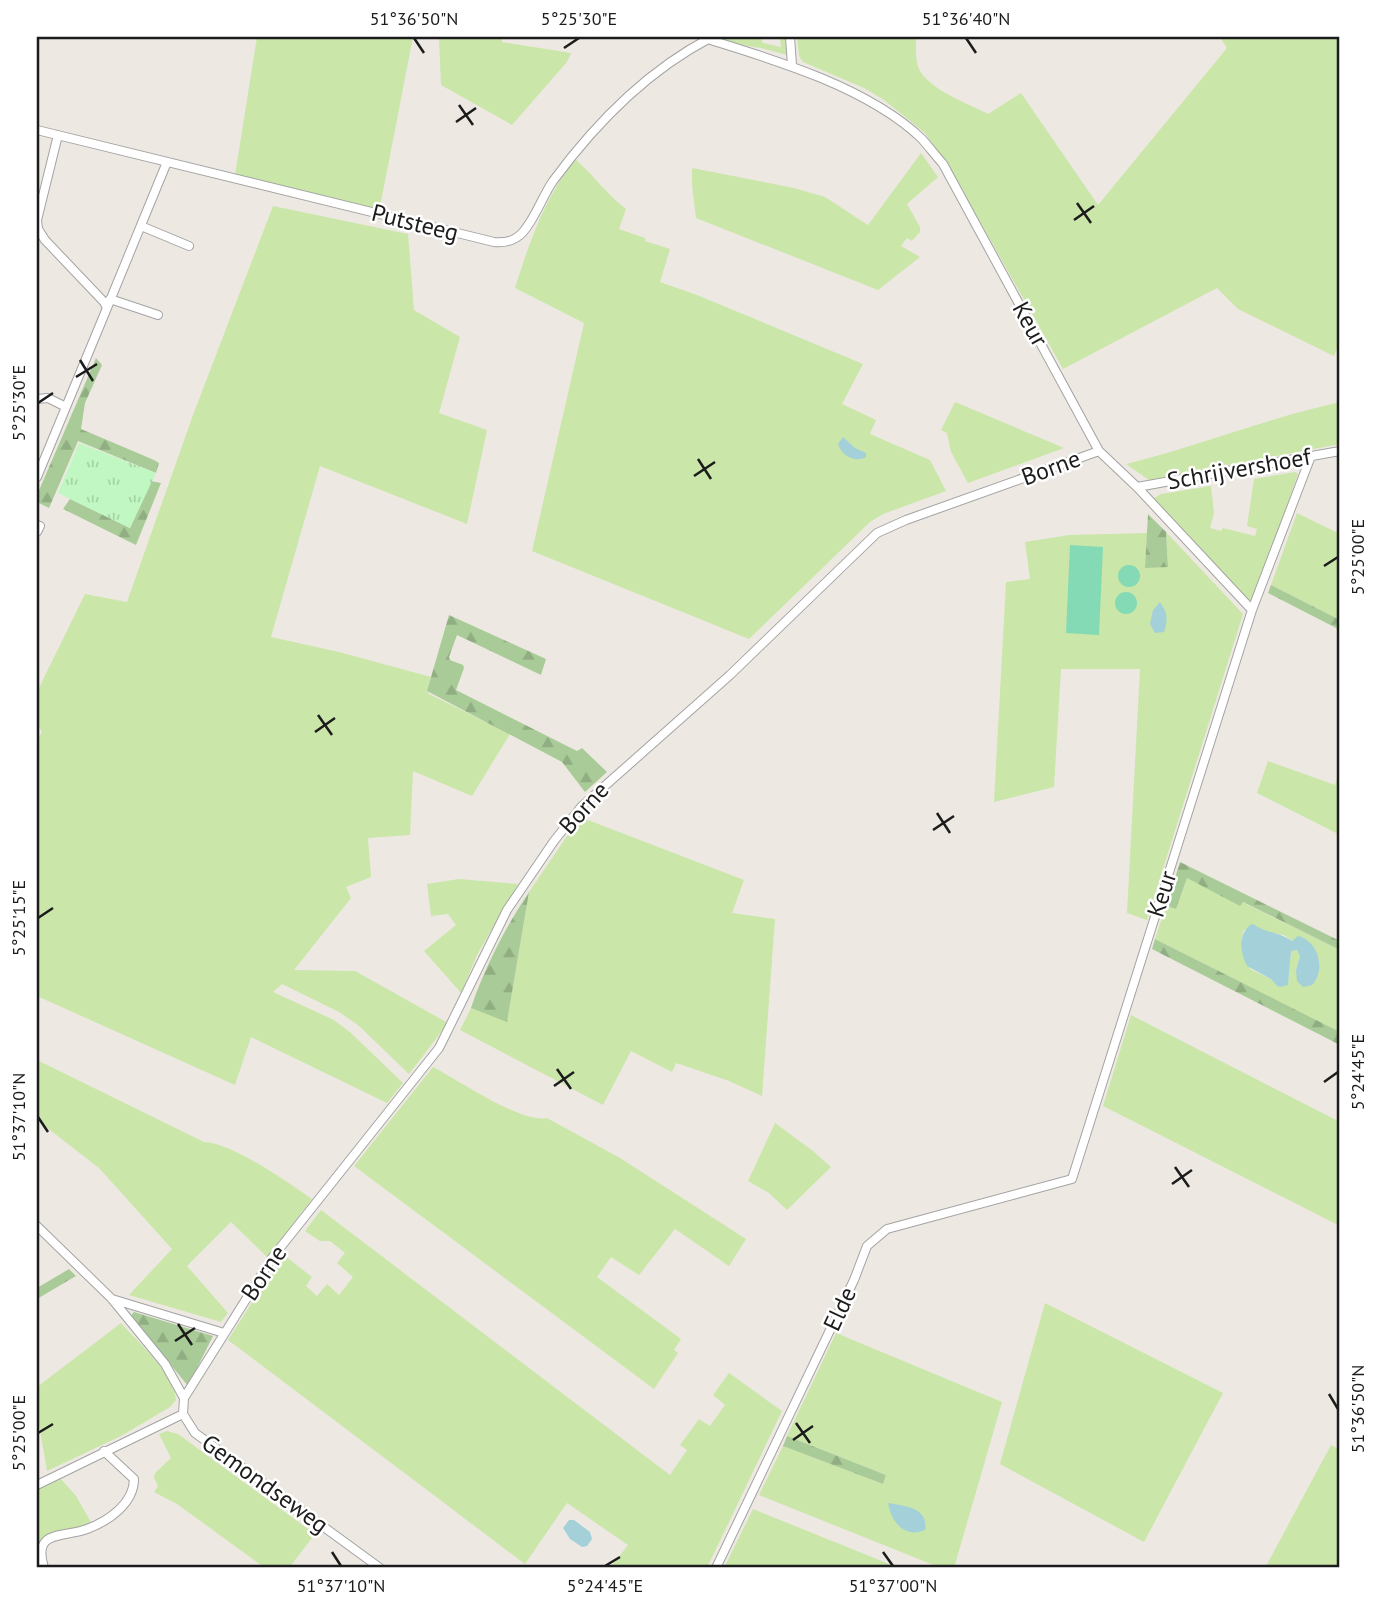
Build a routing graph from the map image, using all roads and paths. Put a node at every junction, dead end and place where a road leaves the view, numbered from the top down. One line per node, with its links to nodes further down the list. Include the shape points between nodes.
1 (790, 37): 3 (street)
2 (710, 38): 3 (street, Keur); 6 (street, Putsteeg, via 616,106 551,185 525,230 506,243)
3 (792, 65): 14 (street, Keur, via 893,117 922,139 943,164)
4 (37, 130): 5 (street, Putsteeg)
5 (58, 135): 6 (street, Putsteeg); 10 (street, via 38,229)
6 (167, 162): 7 (street)
7 (141, 226): 8 (street); 9 (street)
8 (189, 246)
9 (110, 299): 10 (street); 11 (street)
10 (107, 308): 13 (street)
11 (158, 315)
12 (37, 399): 13 (street, via 48,398)
13 (66, 407): 17 (street)
14 (1100, 451): 18 (street, Keur); 25 (street, Borne, via 877,533 730,675 581,807 508,910 439,1048 272,1258)
15 (1340, 451): 16 (street, Schrijvershoef)
16 (1311, 456): 18 (street, Schrijvershoef); 21 (street, Keur)
17 (37, 477)
18 (1137, 487): 21 (street, Keur)
19 (37, 525): 20 (street)
20 (37, 532)
21 (1252, 610): 22 (street, Keur)
22 (1072, 1179): 32 (street, Elde, via 887,1229 867,1246)
23 (37, 1226): 24 (street)
24 (112, 1299): 25 (street); 26 (street, via 171,1373)
25 (224, 1333): 26 (street, Borne)
26 (184, 1398): 27 (street, Gemondseweg)
27 (183, 1414): 28 (street); 31 (street, Gemondseweg, via 201,1438)
28 (104, 1451): 29 (street); 30 (street, via 134,1479 130,1499 87,1529 51,1537 40,1553)
29 (37, 1485)
30 (44, 1568)
31 (380, 1568)
32 (716, 1568)

